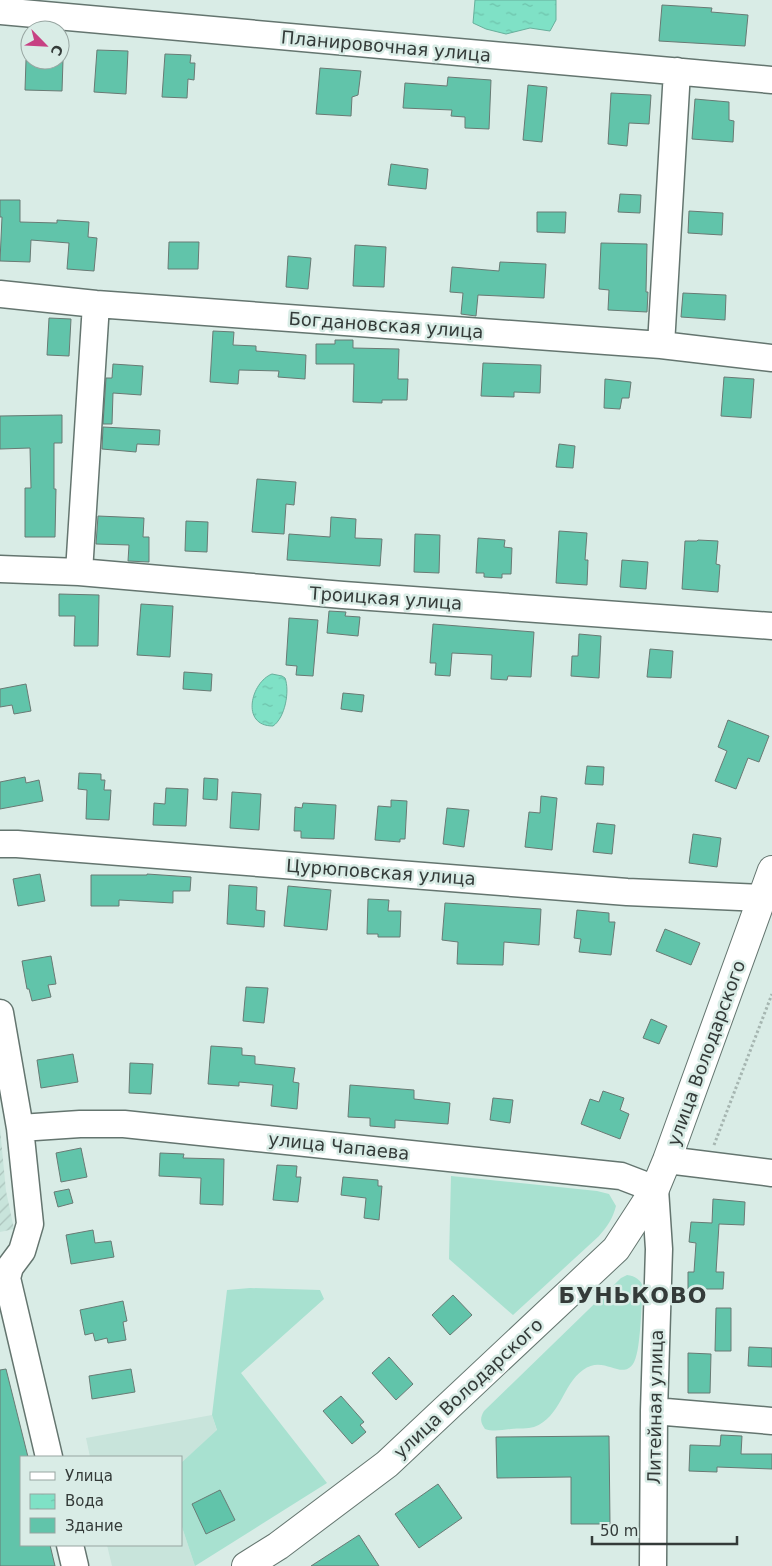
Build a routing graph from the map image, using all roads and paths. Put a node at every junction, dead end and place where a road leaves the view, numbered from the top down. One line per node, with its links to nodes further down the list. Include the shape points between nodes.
1 (0, 12): 2 (street, Планировочная улица)
2 (677, 70): 3 (street, Планировочная улица); 6 (street)
3 (772, 80)
4 (0, 294): 5 (street, Богдановская улица)
5 (96, 304): 6 (street, Богдановская улица); 9 (street)
6 (661, 345): 7 (street, Богдановская улица)
7 (772, 358)
8 (0, 569): 9 (street, Троицкая улица)
9 (78, 572): 10 (street, Троицкая улица)
10 (772, 626)
11 (0, 844): 13 (street, Цурюповская улица, via 627,892)
12 (772, 870): 13 (main road, улица Володарского)
13 (762, 898): 17 (main road, улица Володарского)
14 (772, 994): 18 (path)
15 (0, 1012): 16 (street)
16 (20, 1128): 20 (street, улица Чапаева, via 124,1124 621,1176); 23 (street, via 30,1224 22,1251 10,1267 7,1278)
17 (667, 1160): 18 (street); 20 (main road, улица Володарского)
18 (706, 1164): 19 (street)
19 (772, 1173)
20 (655, 1188): 21 (street, Литейная улица, via 659,1250); 26 (main road, улица Володарского, via 616,1249 387,1464 278,1546)
21 (654, 1411): 22 (street); 27 (street, Литейная улица)
22 (772, 1421)
23 (49, 1456)
24 (70, 1546): 25 (street)
25 (75, 1566)
26 (246, 1566)
27 (652, 1566)

